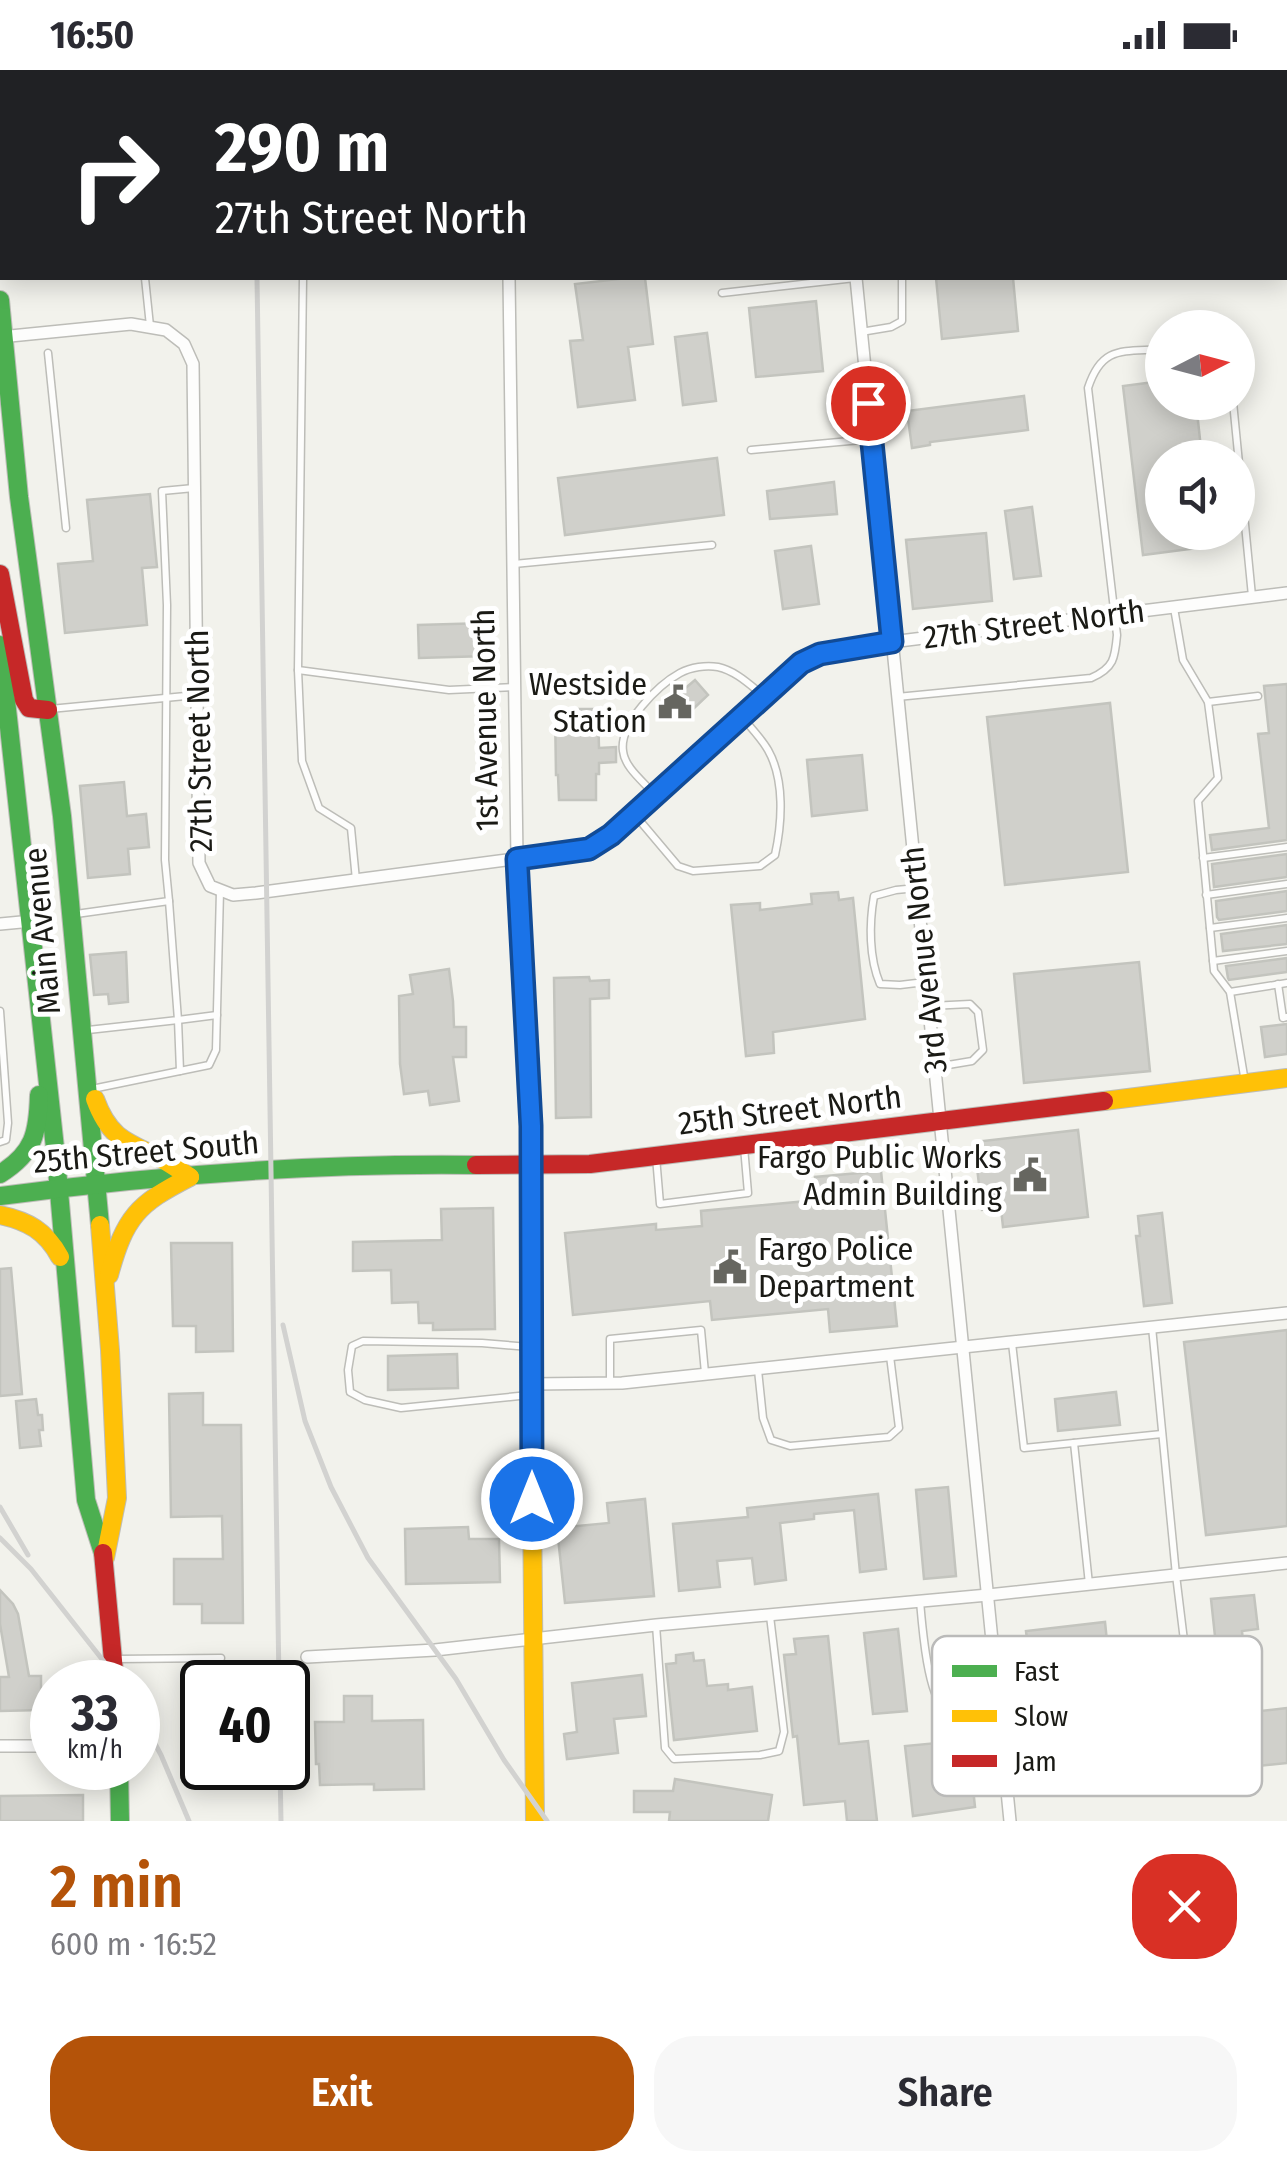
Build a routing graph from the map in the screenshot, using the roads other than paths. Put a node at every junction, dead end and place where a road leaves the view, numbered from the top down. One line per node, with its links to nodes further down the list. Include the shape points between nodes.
1 (145, 280): 9 (lane)
2 (304, 280): 28 (lane)
3 (508, 280): 20 (street, 1st Avenue North)
4 (836, 280): 7 (lane)
5 (855, 280): 10 (street, 3rd Avenue North)
6 (902, 280): 10 (lane, via 902,321)
7 (722, 292)
8 (0, 300): 11 (main road, Main Avenue)
9 (150, 327): 11 (street); 17 (street, 27th Street North, via 184,344 193,364)
10 (861, 332): 15 (street, 3rd Avenue North)
11 (2, 337): 36 (main road, Main Avenue)
12 (1145, 350): 25 (lane, via 1107,355 1088,388)
13 (48, 353): 18 (lane)
14 (1235, 420): 23 (lane)
15 (872, 439): 16 (lane); 26 (street, 3rd Avenue North)
16 (751, 450)
17 (194, 488): 30 (street, 27th Street North); 34 (lane, via 162,491)
18 (66, 528)
19 (712, 545): 20 (lane)
20 (512, 564): 29 (street, 1st Avenue North)
21 (0, 574): 36 (main road, via 24,700 29,708)
22 (1287, 592): 23 (street, 27th Street North)
23 (1252, 597): 24 (street, 27th Street North)
24 (1174, 606): 25 (street, 27th Street North); 35 (lane, via 1183,660)
25 (1115, 614): 26 (street, 27th Street North); 32 (lane, via 1113,661 1091,678)
26 (892, 642): 31 (street, 27th Street North, via 820,654); 32 (street, 3rd Avenue North)
27 (0, 645): 51 (main road, Main Avenue)
28 (298, 670): 29 (lane, via 449,690); 43 (lane, via 302,761 319,808 351,828)
29 (514, 687): 42 (street, 1st Avenue North)
30 (197, 695): 34 (lane); 46 (street, 27th Street North, via 199,864 210,886)
31 (764, 696): 37 (street, 27th Street North); 38 (lane, via 734,673 703,666 681,672 656,693 625,729 622,752)
32 (898, 696): 45 (street, 3rd Avenue North)
33 (1258, 696): 35 (lane)
34 (164, 698): 36 (lane); 48 (lane)
35 (1208, 702): 41 (lane, via 1218,778 1198,800)
36 (48, 710): 49 (main road, Main Avenue)
37 (741, 716): 38 (street, 27th Street North); 39 (lane, via 770,754 777,780 781,827 775,856 760,866 693,872 678,866)
38 (655, 794): 39 (street, 27th Street North)
39 (634, 814): 42 (street, 27th Street North, via 589,849)
40 (1287, 847): 41 (lane)
41 (1203, 858): 47 (lane)
42 (517, 859): 43 (street, 27th Street North); 76 (street, 1st Avenue North)
43 (356, 881): 46 (street, 27th Street North, via 233,895)
44 (1287, 884): 47 (lane)
45 (916, 888): 56 (street, 3rd Avenue North); 56 (lane, via 874,896 875,971 880,984)
46 (220, 890): 62 (lane)
47 (1206, 895): 53 (lane)
48 (169, 901): 49 (lane); 64 (lane)
49 (70, 914): 65 (main road, Main Avenue)
50 (1287, 918): 53 (lane)
51 (32, 921): 52 (street); 61 (main road, Main Avenue)
52 (0, 924)
53 (1210, 928): 55 (lane)
54 (1287, 951): 55 (lane)
55 (1213, 961): 58 (lane)
56 (926, 982): 59 (street, 3rd Avenue North)
57 (1282, 983): 58 (lane); 63 (lane)
58 (1230, 992): 70 (lane)
59 (928, 1006): 67 (street, 3rd Avenue North); 67 (lane, via 970,1004 978,1012 983,1050 972,1061)
60 (0, 1010): 73 (lane, via 8,1124)
61 (41, 1013): 78 (main road, via 38,1125 20,1162); 81 (main road, Main Avenue)
62 (216, 1015): 64 (lane); 68 (lane, via 209,1065)
63 (1287, 1017)
64 (178, 1020): 65 (lane); 68 (lane)
65 (81, 1031): 66 (main road, Main Avenue)
66 (85, 1065): 71 (main road); 80 (main road, Main Avenue)
67 (934, 1067): 72 (street, 3rd Avenue North)
68 (180, 1071): 71 (lane)
69 (1287, 1078): 70 (main road, 25th Street North)
70 (1246, 1083): 72 (main road, 25th Street North)
71 (92, 1089): 79 (main road, via 109,1129)
72 (940, 1122): 74 (main road, 25th Street North); 90 (street, 3rd Avenue North)
73 (0, 1142)
74 (744, 1146): 75 (main road, 25th Street North); 75 (lane, via 748,1194 660,1204)
75 (656, 1156): 76 (main road, 25th Street North)
76 (532, 1166): 77 (main road, 25th Street North); 89 (main road, 1st Avenue North)
77 (298, 1170): 79 (main road, 25th Street South)
78 (0, 1174)
79 (190, 1177): 80 (main road, 25th Street South); 85 (main road, via 152,1196 128,1219)
80 (97, 1183): 81 (main road, 25th Street South); 85 (main road, Main Avenue)
81 (59, 1189): 82 (main road, 25th Street South); 84 (main road, Main Avenue)
82 (0, 1196)
83 (0, 1214): 84 (main road, via 51,1237)
84 (66, 1270): 98 (main road, Main Avenue, via 86,1500)
85 (105, 1292): 98 (main road, Main Avenue, via 117,1498)
86 (1287, 1313): 87 (street)
87 (1152, 1327): 88 (street); 96 (lane)
88 (1012, 1342): 90 (street); 97 (lane, via 1024,1448)
89 (530, 1347): 95 (main road, 1st Avenue North); 95 (lane, via 362,1342 352,1346 348,1370 350,1392 401,1408)
90 (962, 1347): 91 (street); 102 (street, 3rd Avenue North)
91 (889, 1354): 92 (street); 92 (lane, via 898,1428 889,1437 790,1446 771,1440)
92 (758, 1368): 93 (street)
93 (705, 1374): 94 (street); 94 (lane, via 701,1330 610,1340)
94 (610, 1384): 95 (street)
95 (531, 1390): 108 (main road, 1st Avenue North)
96 (1162, 1434): 97 (lane); 100 (lane)
97 (1074, 1443): 101 (lane)
98 (106, 1558): 111 (main road, Main Avenue)
99 (1287, 1562): 100 (street)
100 (1176, 1574): 101 (street); 107 (lane)
101 (1089, 1584): 102 (street)
102 (988, 1595): 103 (street); 106 (street, 3rd Avenue North)
103 (920, 1601): 104 (street); 112 (lane)
104 (770, 1614): 105 (street); 105 (lane, via 784,1732 779,1750 760,1755 674,1759 665,1748)
105 (656, 1625): 108 (street)
106 (992, 1636)
107 (1184, 1636)
108 (532, 1638): 109 (street); 118 (main road, 1st Avenue North)
109 (307, 1657)
110 (221, 1658): 111 (lane)
111 (114, 1659)
112 (932, 1682)
113 (0, 1746): 114 (street)
114 (30, 1746)
115 (121, 1790): 117 (main road)
116 (1008, 1796): 119 (street, 3rd Avenue North)
117 (124, 1820)
118 (535, 1821)
119 (1010, 1821)

